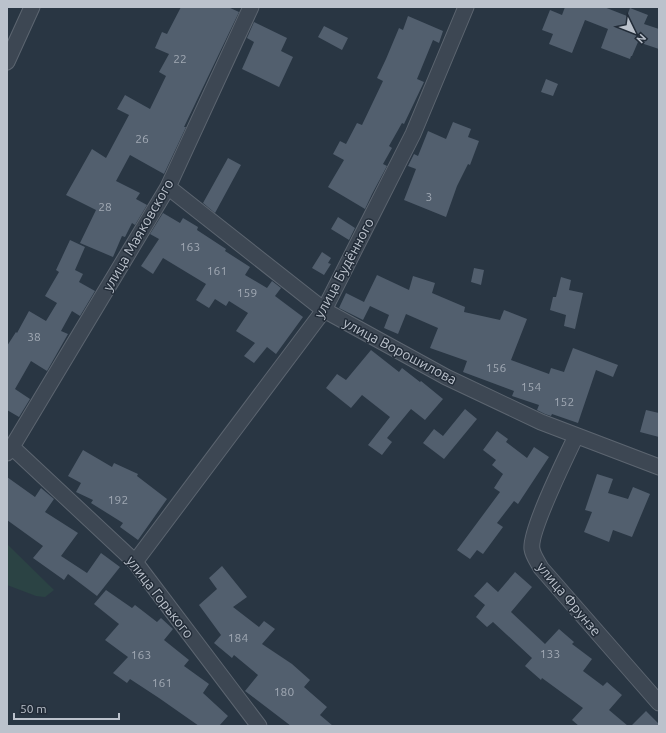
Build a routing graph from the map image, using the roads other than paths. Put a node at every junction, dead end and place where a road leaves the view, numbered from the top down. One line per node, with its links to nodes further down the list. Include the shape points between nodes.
1 (32, 7): 4 (street)
2 (252, 7): 5 (street, улица Маяковского)
3 (466, 7): 6 (street, улица Будённого, via 413,134)
4 (7, 62)
5 (168, 187): 6 (street, улица Ворошилова); 8 (street, улица Маяковского)
6 (324, 310): 7 (street, улица Ворошилова, via 446,377); 10 (street, улица Будённого)
7 (576, 436): 9 (street, улица Ворошилова); 11 (street, улица Фрунзе, via 535,528 531,548 541,568)
8 (10, 450): 10 (street, улица Горького)
9 (659, 467)
10 (135, 562): 12 (street, улица Горького)
11 (659, 703)
12 (259, 726)

